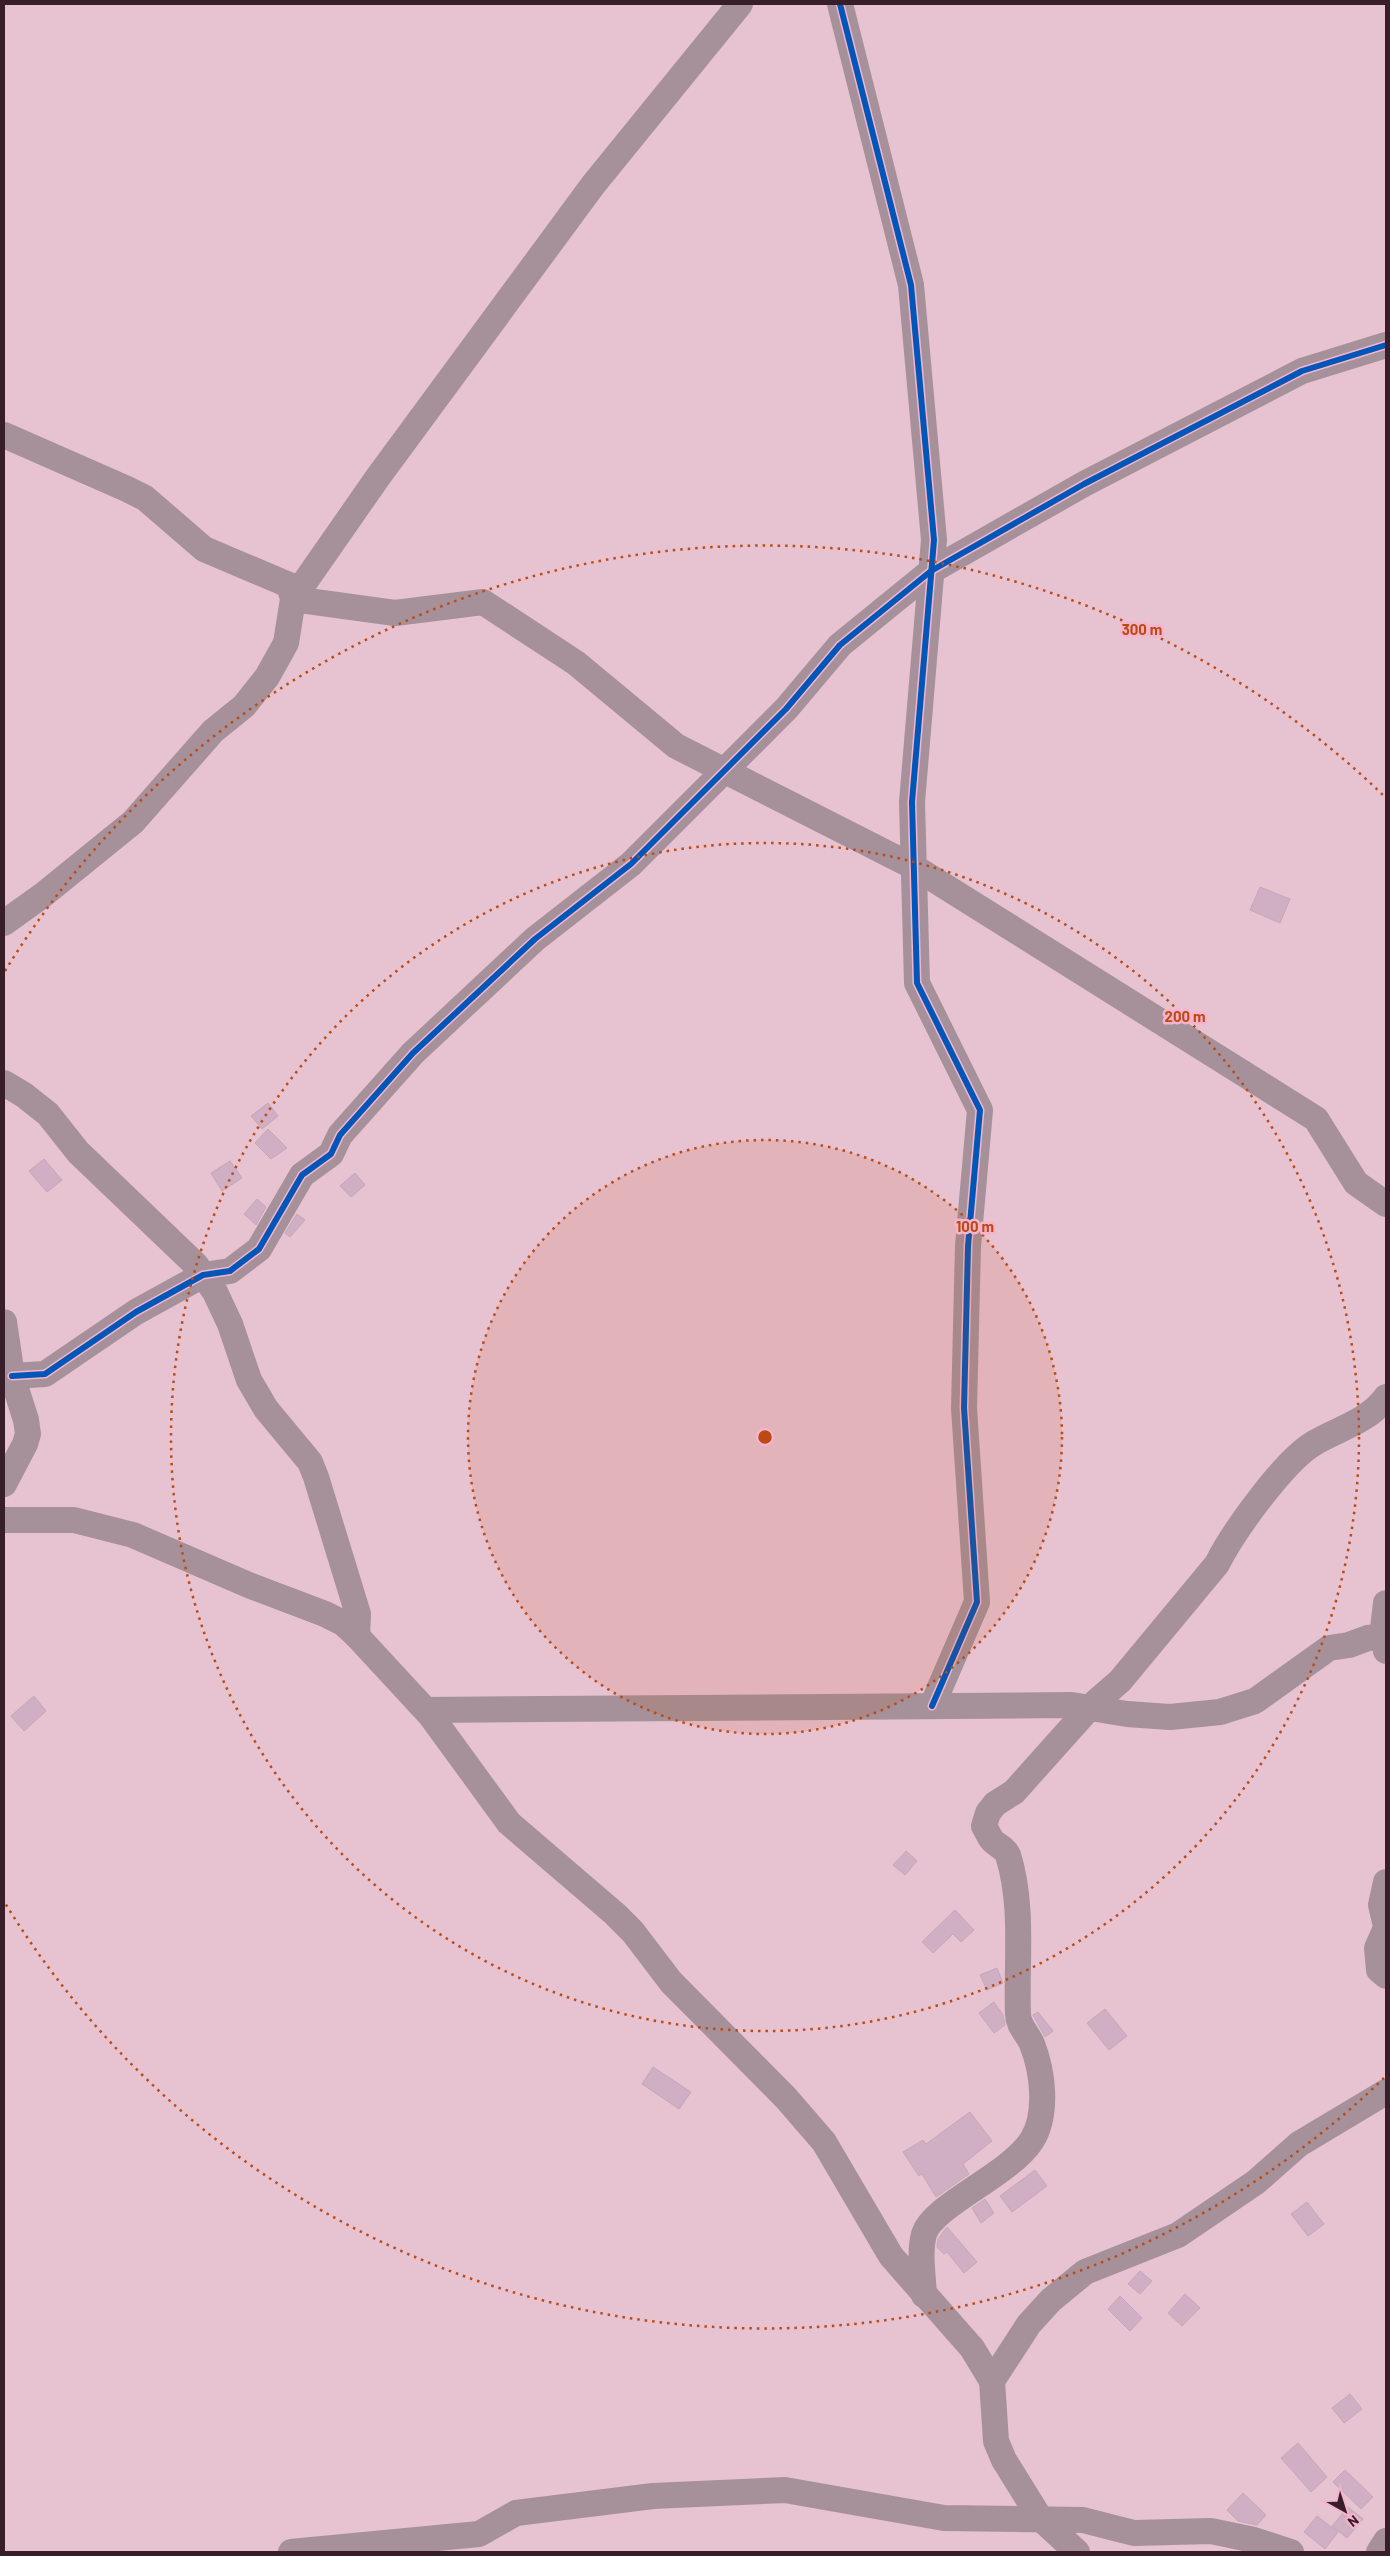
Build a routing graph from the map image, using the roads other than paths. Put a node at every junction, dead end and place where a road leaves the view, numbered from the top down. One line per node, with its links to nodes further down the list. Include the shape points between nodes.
1 (740, 4): 6 (street, via 592,185 378,477)
2 (840, 4): 5 (street, via 912,285 934,540)
3 (1386, 345): 5 (street, via 1302,371 1084,484)
4 (4, 435): 6 (street, via 145,498 204,548 288,585)
5 (931, 571): 7 (street, via 840,645 786,709); 8 (street, via 912,802)
6 (293, 599): 7 (street, via 395,613 483,602 576,663 676,746); 9 (street, via 286,643 267,677 244,706 214,731 133,822)
7 (723, 770): 8 (street); 12 (street, via 631,864 535,939 413,1053 340,1135 331,1154 302,1175 259,1249 230,1271)
8 (914, 867): 11 (street, via 1316,1119 1356,1183); 21 (street, via 917,983 980,1110 968,1246 964,1408 977,1602)
9 (4, 923)
10 (4, 1083): 12 (street, via 48,1114 78,1152)
11 (1386, 1204)
12 (203, 1275): 14 (street, via 136,1312 45,1374); 19 (street, via 230,1324 249,1380 266,1409 313,1469 358,1614)
13 (4, 1322): 14 (street)
14 (12, 1376): 16 (street, via 28,1434)
15 (1386, 1397): 22 (street, via 1364,1418 1316,1442 1292,1462 1228,1542 1202,1583 1120,1681)
16 (4, 1484)
17 (4, 1520): 19 (street, via 74,1520 133,1535 325,1614 343,1623)
18 (1386, 1603): 20 (street)
19 (357, 1636): 23 (street)
20 (1385, 1641): 22 (street, via 1368,1638 1329,1648 1255,1701 1220,1712 1170,1717)
21 (932, 1706): 22 (street, via 1072,1704); 23 (street)
22 (1090, 1707): 27 (street, via 1014,1792 995,1804 984,1826 992,1841 1007,1852 1016,1888 1018,2016 1032,2044 1040,2075 1042,2106 1032,2141 1015,2160 935,2216 925,2232 922,2247)
23 (426, 1710): 27 (street, via 509,1824 615,1914 671,1982 786,2098 824,2142 891,2256)
24 (1385, 1908): 25 (street, via 1377,1948 1379,1970)
25 (1386, 1976)
26 (1386, 2092): 28 (street, via 1299,2144 1256,2182 1178,2235 1085,2272 1051,2300 1029,2324)
27 (924, 2294): 28 (street, via 972,2348)
28 (992, 2381): 29 (street, via 996,2441)
29 (1040, 2518): 31 (street, via 944,2518 785,2490 653,2496 516,2513); 33 (street); 34 (street, via 1083,2520 1134,2534 1211,2531)
30 (1386, 2541): 35 (street)
31 (481, 2543): 32 (street)
32 (291, 2552)
33 (1077, 2552)
34 (1291, 2552)
35 (1379, 2552)

